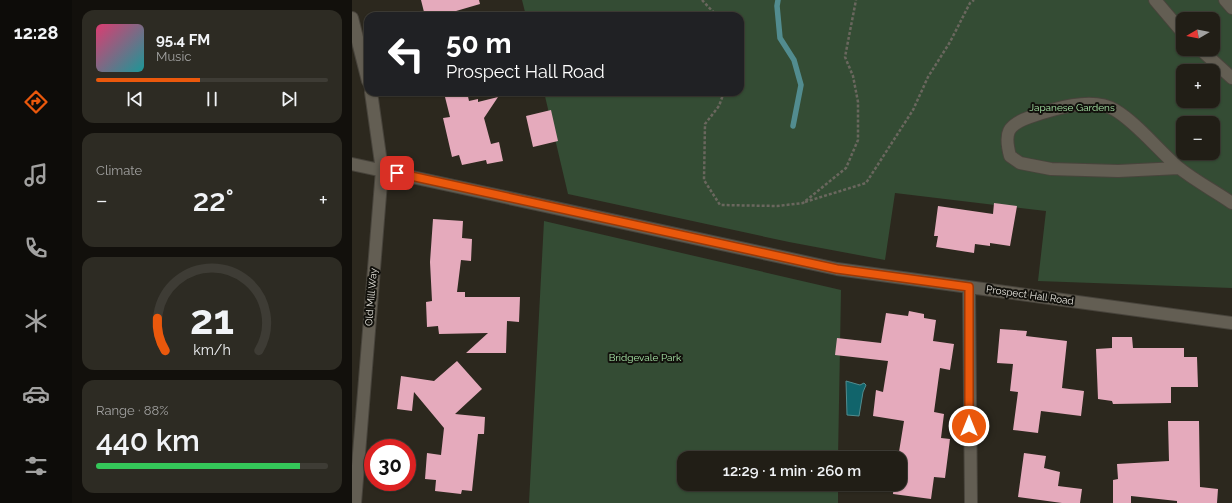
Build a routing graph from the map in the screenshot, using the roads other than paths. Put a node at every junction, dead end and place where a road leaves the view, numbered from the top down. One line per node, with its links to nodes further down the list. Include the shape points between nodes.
1 (1155, 0): 5 (street)
2 (1224, 0): 3 (street)
3 (1232, 8)
4 (352, 18): 7 (street)
5 (1176, 25)
6 (1208, 56): 8 (street)
7 (364, 65)
8 (1232, 78)
9 (372, 96): 12 (street, Old Mill Way)
10 (352, 164): 12 (street, Prospect Hall Road)
11 (1179, 168): 11 (street, via 1118,172 1051,169 1020,163 1010,156 1008,132 1014,123 1063,107 1090,103 1115,109); 13 (street)
12 (382, 170): 14 (street, Prospect Hall Road, via 837,269); 16 (street, Old Mill Way)
13 (1232, 203)
14 (969, 287): 15 (street, Prospect Hall Road); 18 (street)
15 (1231, 326)
16 (356, 430): 17 (street, Old Mill Way)
17 (355, 503)
18 (971, 503)

